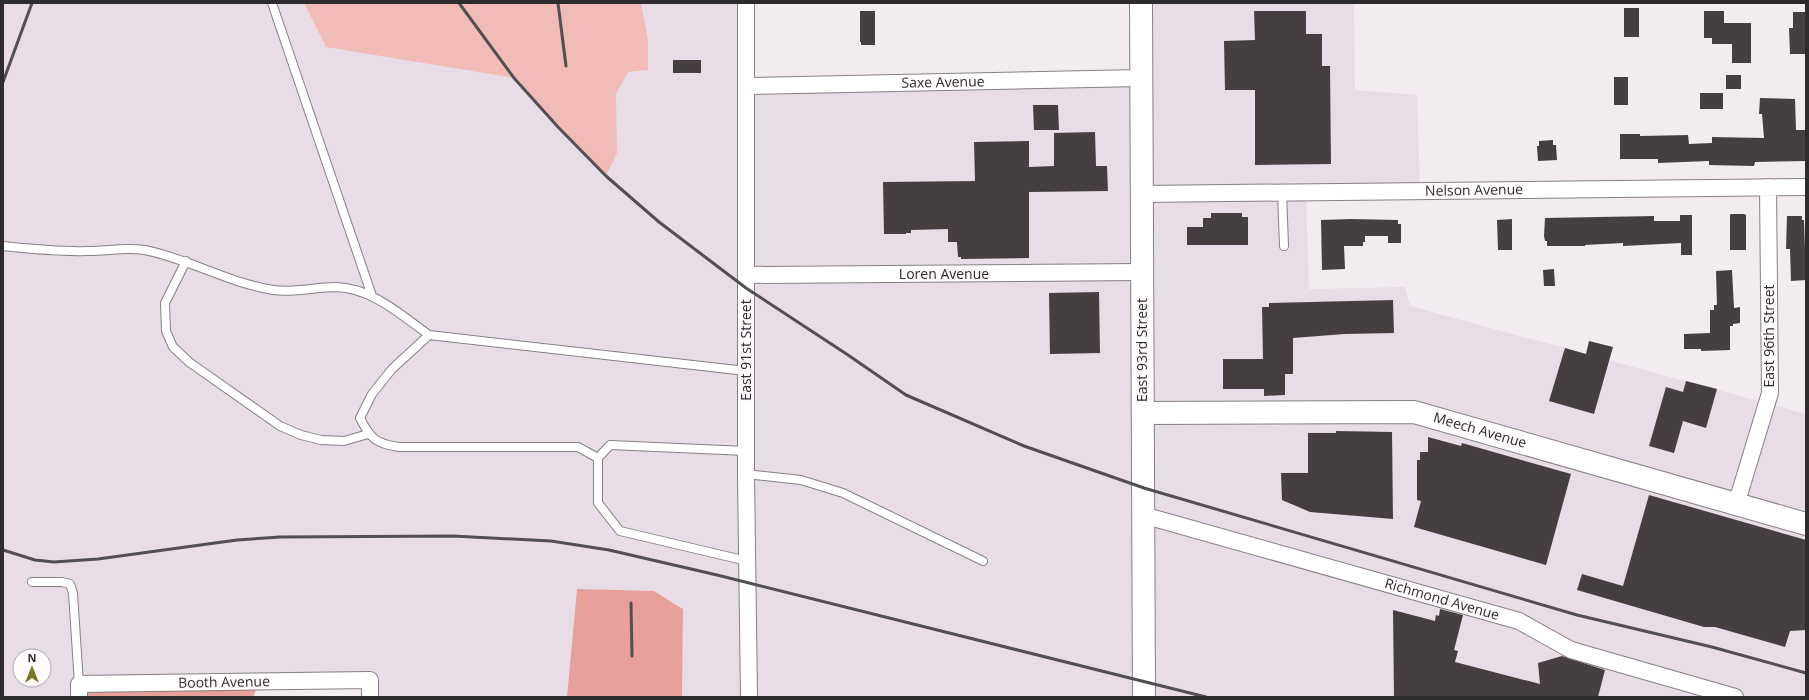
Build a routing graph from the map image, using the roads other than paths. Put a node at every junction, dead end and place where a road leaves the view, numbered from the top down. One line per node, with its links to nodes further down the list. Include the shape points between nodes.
1 (272, 3): 15 (lane)
2 (746, 3): 5 (street, East 91st Street)
3 (1141, 3): 4 (main road, East 93rd Street)
4 (1141, 78): 5 (street, Saxe Avenue); 9 (main road, East 93rd Street)
5 (746, 86): 14 (street, East 91st Street)
6 (1768, 187): 7 (street, Nelson Avenue); 8 (street, Nelson Avenue); 23 (street, East 96th Street, via 1770,393)
7 (1806, 187)
8 (1282, 192): 9 (street, Nelson Avenue); 11 (lane)
9 (1142, 194): 13 (main road, East 93rd Street)
10 (3, 246): 12 (lane, via 48,251 145,250)
11 (1284, 246)
12 (186, 261): 15 (lane, via 245,284 274,290 335,287 356,289); 19 (lane, via 165,303 166,331 172,347 189,362 280,426 321,440 344,441)
13 (1142, 272): 14 (street, Loren Avenue); 18 (main road, East 93rd Street)
14 (747, 275): 17 (street, East 91st Street)
15 (372, 296): 16 (lane)
16 (429, 335): 17 (lane); 19 (lane, via 392,369 372,394 360,418)
17 (746, 371): 20 (street, East 91st Street)
18 (1143, 413): 23 (main road, Meech Avenue, via 1414,412); 24 (main road, East 93rd Street)
19 (368, 434): 21 (lane, via 383,445 398,447 578,447)
20 (746, 451): 21 (lane, via 610,445); 22 (street, East 91st Street)
21 (598, 458): 26 (lane, via 598,502 620,531)
22 (746, 474): 26 (street, East 91st Street); 27 (lane, via 801,480 843,493)
23 (1736, 505): 25 (main road, Meech Avenue)
24 (1143, 515): 32 (main road, East 93rd Street); 33 (street, Richmond Avenue, via 1519,622 1570,650)
25 (1806, 524)
26 (747, 561): 31 (street, East 91st Street)
27 (983, 561)
28 (32, 582): 29 (lane, via 70,584 73,593)
29 (79, 690): 30 (street, Booth Avenue, via 370,680)
30 (370, 697)
31 (749, 697)
32 (1144, 697)
33 (1735, 697)

